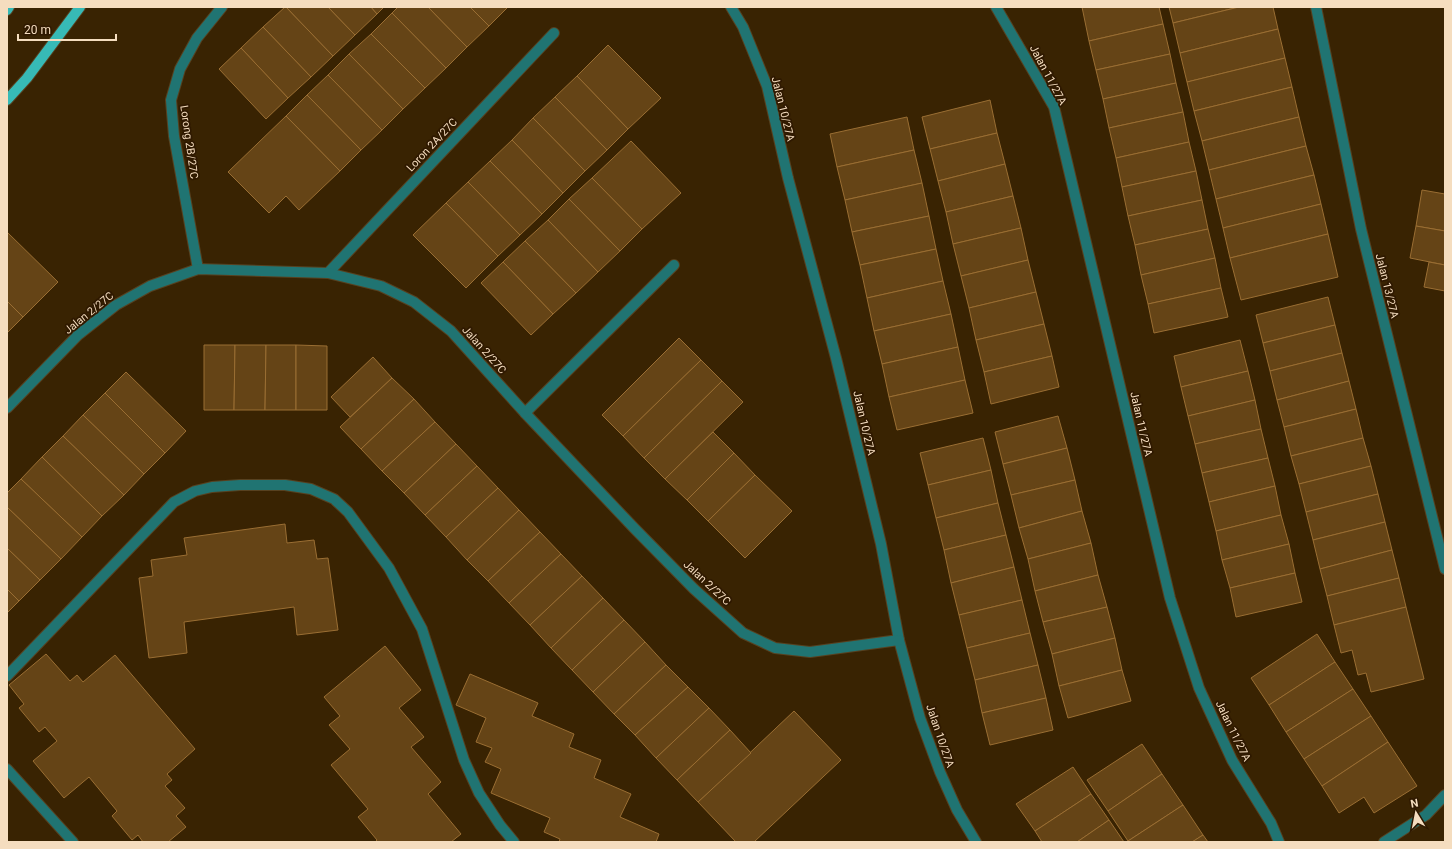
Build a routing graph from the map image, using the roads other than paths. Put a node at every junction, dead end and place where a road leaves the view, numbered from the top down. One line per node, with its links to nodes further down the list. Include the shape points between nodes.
1 (9, 7): 7 (main road)
2 (80, 7): 9 (main road, via 27,78)
3 (222, 7): 11 (street, Lorong 2B/27C, via 197,38 180,69 171,100 174,136)
4 (731, 7): 16 (street, Jalan 10/27A, via 743,27 767,86 881,544)
5 (996, 7): 23 (street, Jalan 11/27A, via 1054,107 1170,598 1199,688 1232,760 1271,822)
6 (1316, 7): 15 (street, Jalan 13/27A, via 1361,229)
7 (7, 10)
8 (554, 33): 12 (street, Loron 2A/27C)
9 (7, 100)
10 (674, 265): 14 (street)
11 (198, 269): 12 (street, Jalan 2/27C); 13 (street, Jalan 2/27C, via 150,286 116,305 78,335)
12 (328, 273): 14 (street, Jalan 2/27C, via 381,286 414,302 451,331)
13 (7, 408)
14 (526, 413): 16 (street, Jalan 2/27C, via 694,589 743,633 775,648 810,652)
15 (1445, 569)
16 (899, 640): 22 (street, Jalan 10/27A, via 920,718 940,772 957,810)
17 (7, 676): 21 (street, via 174,502 195,491 212,487 285,485 310,489 334,499 348,512 388,568 422,629 464,760 478,793)
18 (7, 769): 20 (street)
19 (1445, 795): 24 (street, via 1426,815)
20 (73, 842)
21 (514, 842)
22 (976, 842)
23 (1279, 842)
24 (1384, 842)

